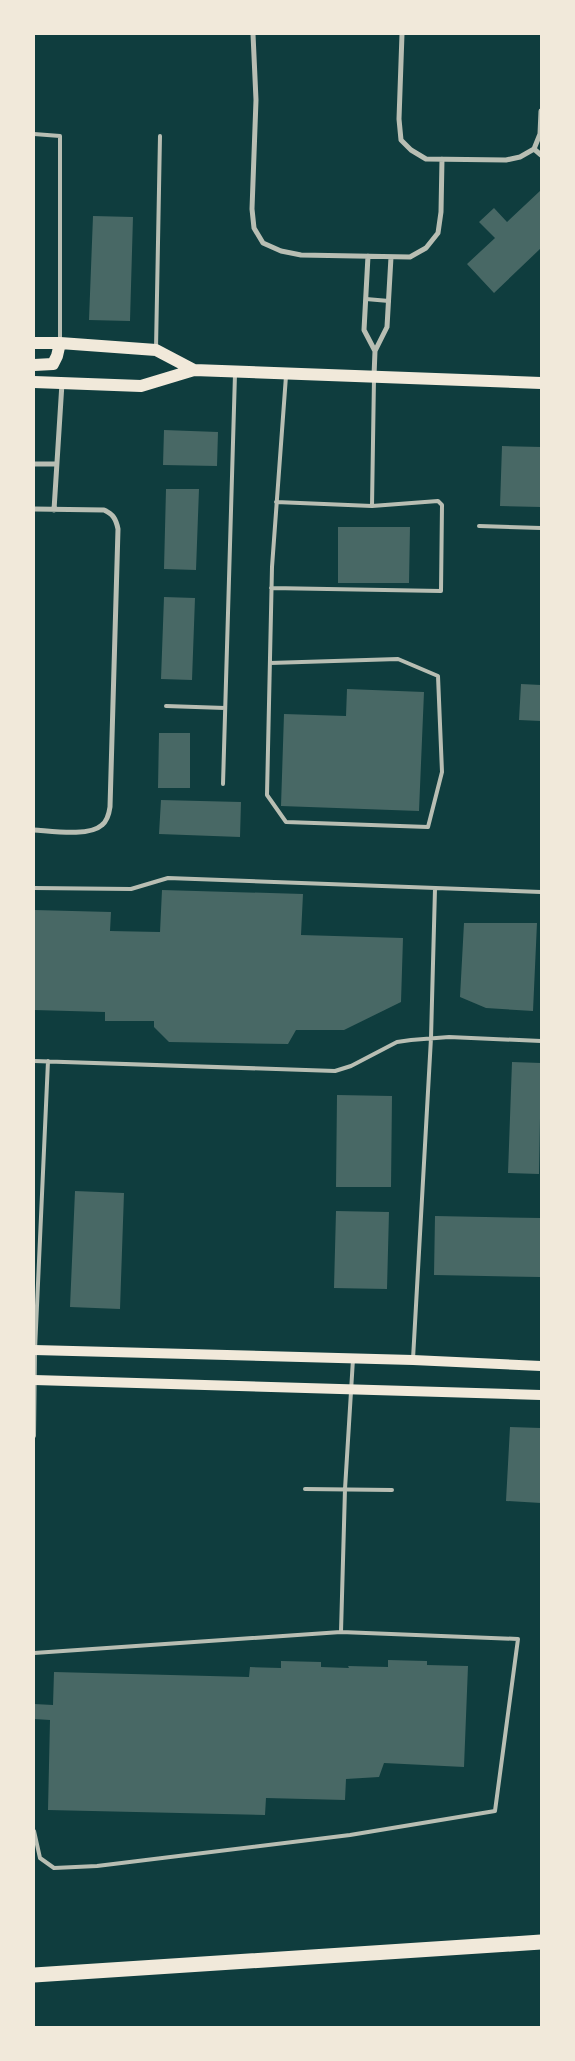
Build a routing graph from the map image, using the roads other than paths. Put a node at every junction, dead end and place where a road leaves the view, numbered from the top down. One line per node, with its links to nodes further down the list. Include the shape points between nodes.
1 (253, 34): 9 (street, via 256,100 254,228 263,243 280,251)
2 (402, 34): 8 (street, via 401,140 410,150 426,159)
3 (541, 112): 6 (street, via 540,134)
4 (34, 134): 14 (lane, via 60,136)
5 (160, 136): 15 (lane)
6 (534, 149): 7 (street); 8 (street, via 506,160)
7 (541, 155)
8 (442, 160): 10 (street, via 438,233 426,248 410,257)
9 (368, 256): 10 (street); 11 (street)
10 (391, 257): 12 (street)
11 (366, 299): 12 (lane); 16 (street, via 364,330)
12 (389, 301): 16 (street, via 387,327)
13 (34, 343): 14 (main road)
14 (60, 343): 15 (main road); 17 (main road, via 53,364)
15 (156, 350): 18 (main road)
16 (375, 351): 21 (street)
17 (34, 365)
18 (194, 370): 19 (main road); 23 (main road, via 141,386)
19 (235, 373): 20 (main road); 36 (lane)
20 (286, 374): 21 (main road); 27 (lane)
21 (374, 376): 24 (main road); 28 (lane)
22 (34, 382): 23 (main road)
23 (62, 383): 26 (street)
24 (541, 383)
25 (34, 464): 26 (street)
26 (56, 464): 30 (street)
27 (276, 502): 28 (lane); 33 (lane)
28 (372, 506): 33 (lane, via 438,500 442,505 441,591)
29 (34, 509): 30 (street)
30 (54, 510): 38 (street, via 104,510 112,513 118,529 110,808 108,818 87,832)
31 (479, 526): 32 (lane)
32 (541, 528)
33 (271, 588): 34 (lane)
34 (270, 663): 34 (lane, via 267,795 286,822 428,827 442,772 438,676 398,658)
35 (166, 706): 36 (lane)
36 (225, 708): 37 (lane)
37 (223, 784)
38 (34, 830)
39 (34, 888): 40 (lane, via 131,889 168,878)
40 (435, 889): 41 (lane); 42 (lane)
41 (541, 892)
42 (430, 1038): 43 (lane); 45 (lane, via 398,1042 335,1071); 48 (lane)
43 (541, 1041)
44 (34, 1060): 45 (lane)
45 (48, 1061): 46 (lane)
46 (35, 1350): 47 (main road); 50 (lane)
47 (353, 1359): 48 (main road); 51 (lane)
48 (412, 1360): 49 (main road)
49 (541, 1366)
50 (34, 1380): 51 (main road); 53 (lane)
51 (351, 1389): 52 (main road); 55 (lane)
52 (541, 1396)
53 (34, 1436)
54 (305, 1489): 55 (lane)
55 (345, 1489): 56 (lane); 57 (lane)
56 (392, 1490)
57 (341, 1632): 58 (lane); 59 (lane, via 518,1639 495,1811 350,1835 97,1866 54,1868 40,1858)
58 (34, 1654)
59 (34, 1831)
60 (541, 1942): 61 (highway)
61 (34, 1975)

